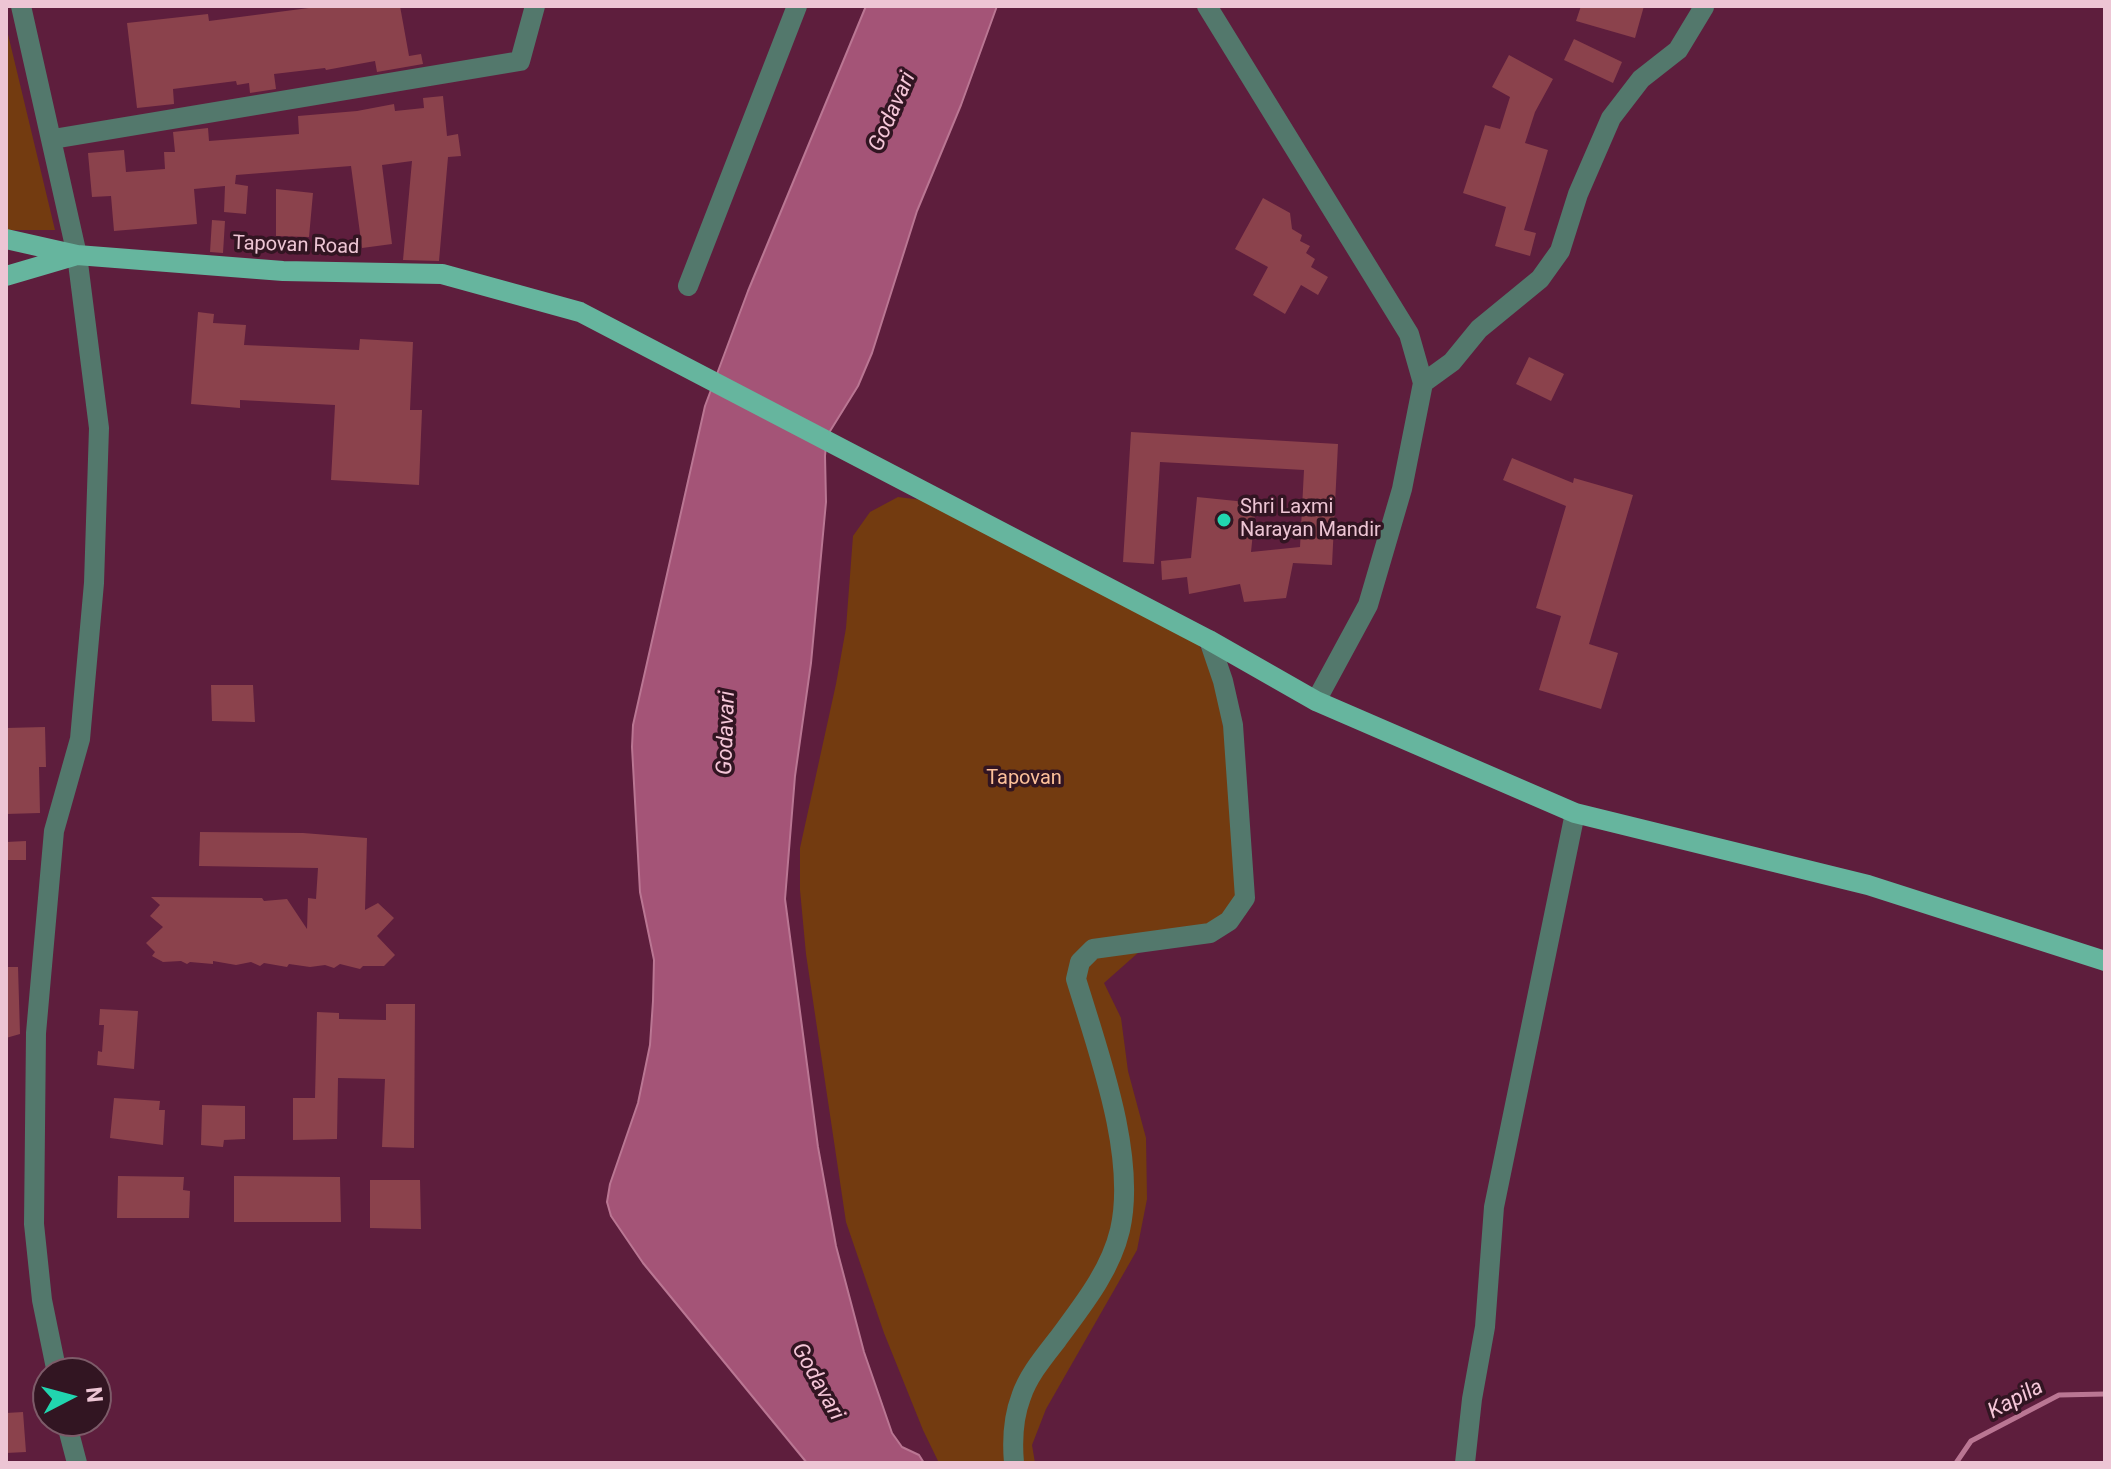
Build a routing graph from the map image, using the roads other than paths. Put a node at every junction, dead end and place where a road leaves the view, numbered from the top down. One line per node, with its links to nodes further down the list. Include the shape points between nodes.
1 (21, 6): 6 (street)
2 (535, 6): 6 (street, via 520,61)
3 (797, 6): 10 (street)
4 (1207, 6): 11 (street, via 1409,334)
5 (1703, 6): 11 (street, via 1678,50 1641,79 1611,118 1560,251 1540,279)
6 (53, 139): 8 (street)
7 (6, 239): 8 (main road, Tapovan Road)
8 (77, 255): 9 (main road); 12 (main road, Tapovan Road, via 283,271 442,274 580,312); 16 (street, via 99,428 94,583 80,739 54,831 36,1033 34,1224)
9 (6, 276)
10 (688, 286)
11 (1423, 383): 13 (street, via 1402,489 1368,605)
12 (1209, 640): 13 (main road, Tapovan Road); 19 (street, via 1233,725 1245,898 1229,921 1210,933 1093,949 1080,962 1076,979 1117,1125 1125,1196 1120,1232 1100,1282 1039,1363 1021,1396 1012,1433)
13 (1316, 701): 14 (main road, Tapovan Road)
14 (1575, 813): 15 (main road, Tapovan Road, via 1868,885); 20 (street, via 1494,1207 1485,1327)
15 (2105, 961)
16 (54, 1357)
17 (70, 1437): 18 (street)
18 (77, 1463)
19 (1014, 1463)
20 (1465, 1463)

